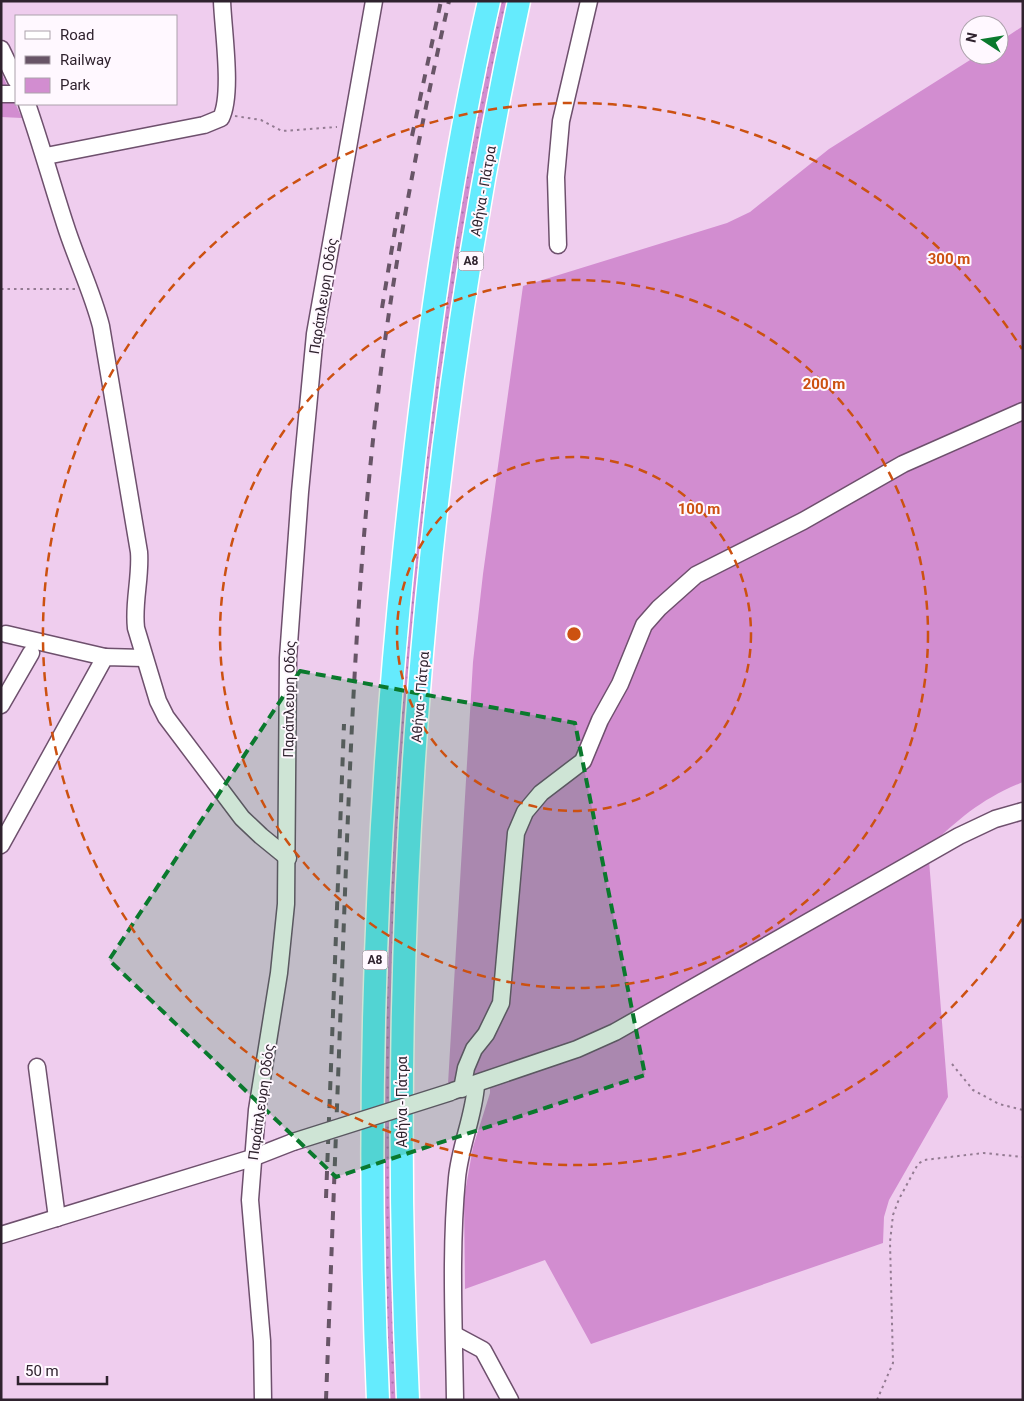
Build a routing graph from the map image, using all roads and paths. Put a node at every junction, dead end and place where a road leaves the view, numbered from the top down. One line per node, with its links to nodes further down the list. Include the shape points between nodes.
1 (222, 1): 11 (street, via 226,87)
2 (374, 1): 12 (street, Παράπλευρη Οδός)
3 (489, 1): 36 (highway, Α8, via 448,220 423,387 390,687 376,919 373,1057 373,1244)
4 (519, 1): 37 (highway, Αθήνα - Πάτρα / Α8, via 480,208 452,391 420,682 406,904 403,1038 403,1244)
5 (589, 1): 14 (street, via 560,121 556,177)
6 (1, 49): 7 (street)
7 (15, 78)
8 (1, 94): 9 (street)
9 (15, 94)
10 (27, 105): 13 (street)
11 (222, 115): 12 (path, via 261,120 282,130); 13 (street, via 204,125)
12 (352, 125): 25 (street, Παράπλευρη Οδός, via 315,334 300,492 288,658)
13 (46, 156): 16 (street, via 65,224)
14 (558, 245)
15 (1, 289): 16 (path, via 77,289)
16 (93, 296): 21 (street, via 106,352 139,552 135,617)
17 (1023, 411): 28 (street, via 903,464 803,521 696,575 644,625 583,761 541,792 525,812 516,834 501,1003 486,1034 474,1049 466,1068)
18 (6, 634): 20 (street)
19 (31, 653): 22 (street)
20 (105, 657): 21 (street); 24 (street)
21 (144, 658): 25 (street, via 158,702 177,733 242,818)
22 (1, 705)
23 (1023, 811): 28 (street, via 995,819 959,836 615,1032 577,1049)
24 (1, 845)
25 (288, 858): 31 (street, Παράπλευρη Οδός, via 279,973 256,1110)
26 (952, 1064): 29 (path, via 973,1090 1000,1104)
27 (37, 1067): 32 (street)
28 (463, 1088): 31 (street, bridge); 34 (street, via 476,1096 457,1176)
29 (1023, 1110)
30 (1022, 1157): 40 (path, via 984,1153 924,1160 918,1164 893,1215 890,1242 893,1363)
31 (252, 1158): 32 (street); 35 (street, Παράπλευρη Οδός, via 250,1200 262,1341)
32 (57, 1218): 33 (street)
33 (1, 1235)
34 (454, 1335): 38 (street); 39 (street, via 483,1350)
35 (263, 1400)
36 (378, 1400)
37 (408, 1400)
38 (455, 1400)
39 (510, 1400)
40 (877, 1400)

